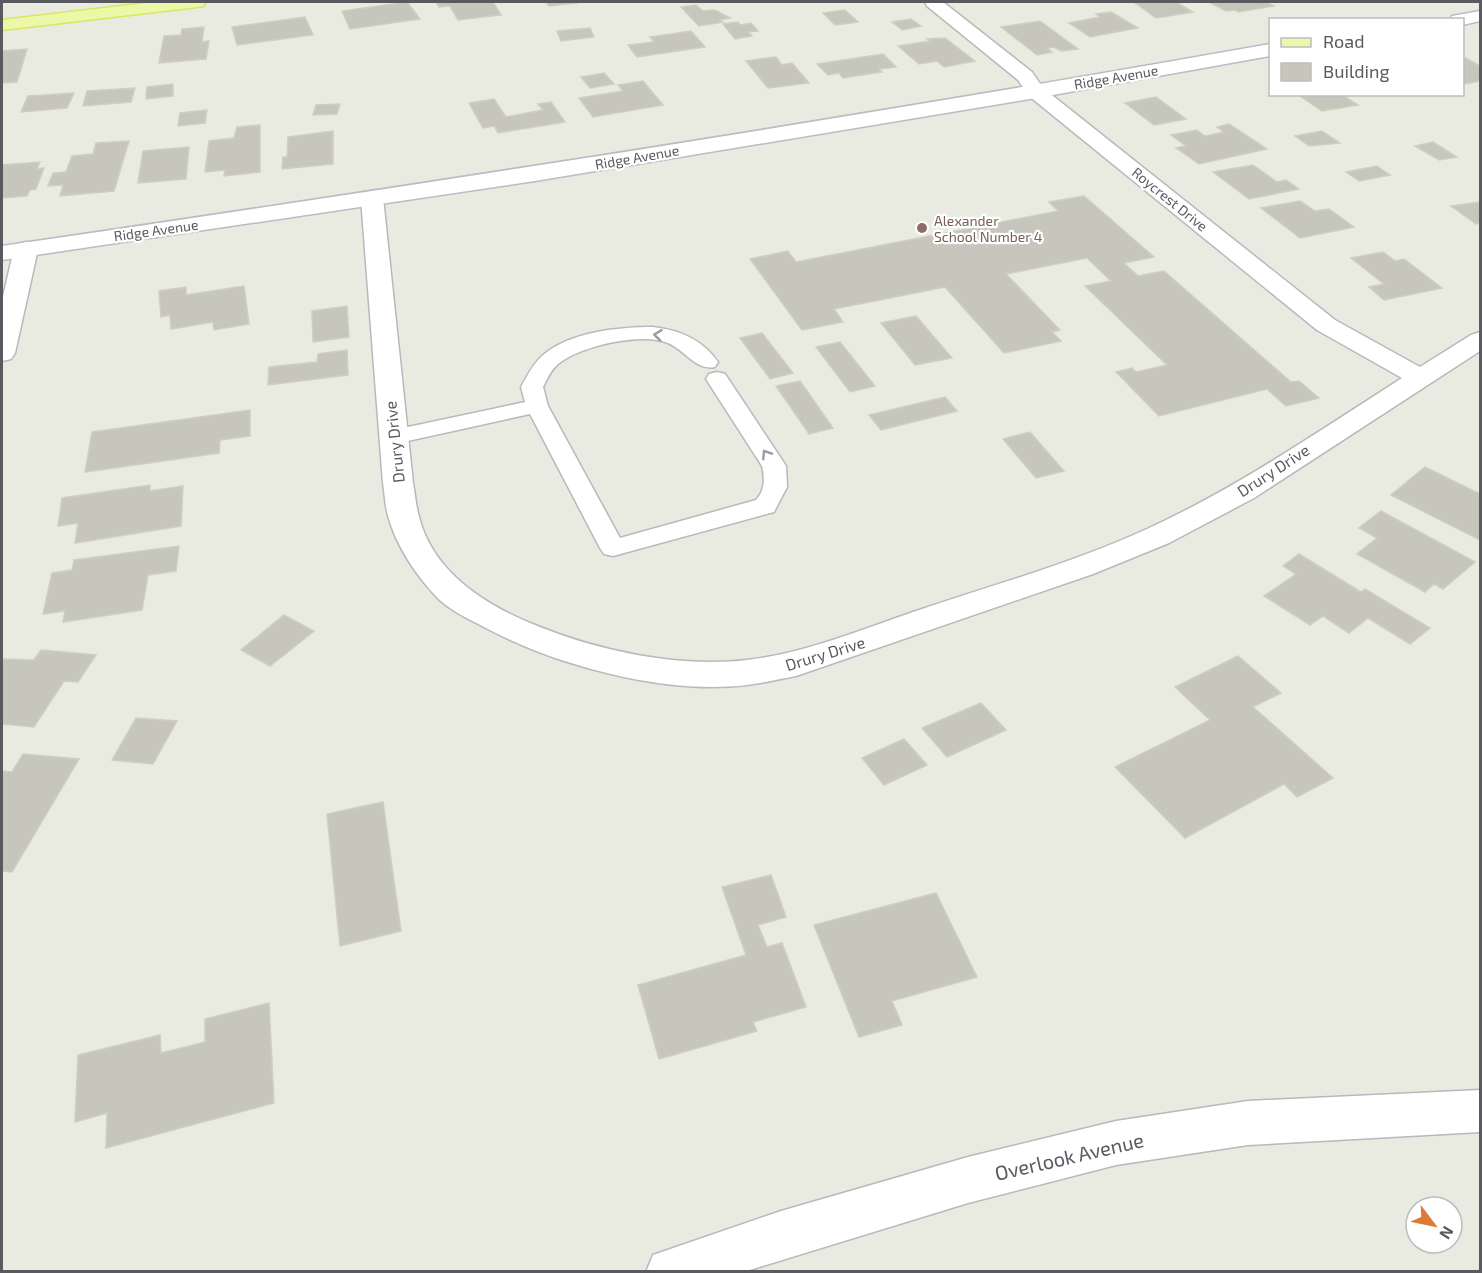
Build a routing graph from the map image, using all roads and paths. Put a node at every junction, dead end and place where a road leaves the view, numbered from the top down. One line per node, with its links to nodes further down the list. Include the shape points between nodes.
1 (197, 2): 5 (main road)
2 (933, 2): 7 (street, Roycrest Drive, via 1024,76)
3 (1480, 16): 4 (street)
4 (1464, 19)
5 (2, 25)
6 (1269, 50): 7 (street, Ridge Avenue)
7 (1036, 92): 8 (street, Ridge Avenue); 12 (street, Roycrest Drive, via 1326,325)
8 (372, 198): 9 (street, Ridge Avenue); 14 (street, Drury Drive)
9 (14, 251): 11 (street)
10 (1480, 340): 12 (street, Drury Drive)
11 (2, 353)
12 (1421, 378): 14 (street, Drury Drive, via 1244,490 1158,536 1082,567 796,664 745,673 687,673 612,662 566,651 477,609 446,588 425,562 404,519)
13 (537, 406): 13 (lane, one-way to 13, via 613,548 765,506 778,482 774,466 696,349 664,335 609,336 575,346 550,359 532,387); 14 (lane)
14 (394, 437)
15 (1480, 1111): 16 (street, Overlook Avenue, via 1248,1123 1116,1143 957,1183)
16 (670, 1272)

